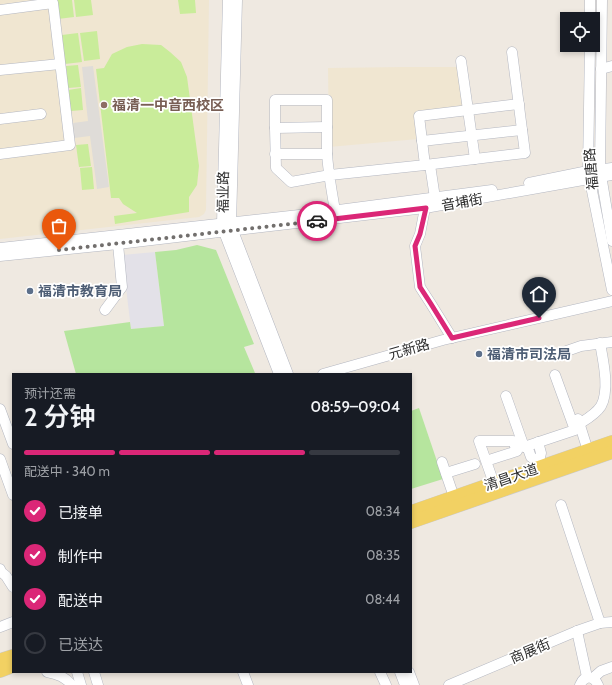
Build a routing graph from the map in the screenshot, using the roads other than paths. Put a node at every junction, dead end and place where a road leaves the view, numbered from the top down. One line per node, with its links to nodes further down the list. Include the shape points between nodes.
1 (228, 0): 36 (street, 福业路)
2 (237, 0): 36 (street, 福业路)
3 (590, 0): 6 (street)
4 (602, 0): 12 (street, 福唐路)
5 (0, 10): 10 (street, via 53,4)
6 (590, 12)
7 (512, 52): 14 (street)
8 (590, 52): 31 (street, 福唐路)
9 (461, 61): 15 (street)
10 (60, 64): 13 (street); 23 (street, via 70,145)
11 (612, 66): 12 (street)
12 (601, 69): 29 (street, 福唐路)
13 (0, 70)
14 (518, 104): 15 (street); 20 (street)
15 (468, 110): 21 (street); 22 (street, via 419,116)
16 (41, 114): 17 (street)
17 (0, 119)
18 (327, 127): 19 (street); 19 (street, via 327,100 275,100); 25 (street)
19 (275, 128): 24 (street)
20 (522, 130): 21 (street); 26 (street, via 525,153)
21 (471, 135): 22 (street); 26 (street)
22 (422, 141): 27 (street)
23 (0, 154)
24 (275, 154): 25 (street); 30 (street, via 276,168 291,182)
25 (327, 154): 30 (street)
26 (474, 159): 27 (street)
27 (427, 165): 30 (street); 33 (street)
28 (612, 168): 29 (street, 音埔街)
29 (600, 173): 31 (street, 音埔街); 32 (street, 音埔街); 37 (street, 福唐路)
30 (330, 175): 35 (street)
31 (589, 175): 33 (street, 音埔街); 34 (street, 音埔街); 41 (street, 福唐路)
32 (612, 175)
33 (435, 198): 35 (street, 音埔街)
34 (426, 208): 36 (street, 音埔街); 44 (street, via 415,246 420,287)
35 (335, 211): 36 (street, 音埔街)
36 (228, 227): 38 (street, 音埔街); 39 (street, 音埔街); 48 (street, 福业路); 49 (street, 福业路)
37 (612, 241)
38 (118, 244): 40 (street, 音埔街); 43 (street, via 122,287)
39 (0, 248)
40 (0, 256)
41 (612, 290)
42 (612, 302): 44 (street, 元新路)
43 (105, 310)
44 (452, 338): 50 (street, 元新路)
45 (612, 342): 46 (street)
46 (600, 343): 47 (street); 58 (street, via 605,393 601,406 591,417 578,421)
47 (558, 354)
48 (279, 373)
49 (288, 373)
50 (327, 373)
51 (555, 375): 55 (street, via 575,430)
52 (506, 396): 56 (street, via 524,447)
53 (0, 409): 54 (street)
54 (8, 440)
55 (538, 442): 56 (street); 63 (street, via 541,452)
56 (527, 446): 63 (street, via 531,457)
57 (609, 448): 58 (main road, 清昌大道); 70 (main road, 清昌大道)
58 (588, 450): 63 (main road, 清昌大道)
59 (0, 458): 66 (street)
60 (486, 461): 65 (street)
61 (442, 462): 64 (street)
62 (475, 464): 64 (street)
63 (540, 465): 67 (main road, 清昌大道)
64 (446, 474): 67 (street)
65 (492, 478)
66 (12, 492)
67 (454, 496): 69 (main road, 清昌大道)
68 (561, 505): 75 (street)
69 (412, 512)
70 (412, 522)
71 (6, 573): 72 (street)
72 (12, 585)
73 (12, 622): 76 (street)
74 (612, 622): 75 (street, 商展街)
75 (600, 623): 77 (street, 商展街)
76 (0, 627)
77 (577, 631): 92 (street); 101 (street, 商展街)
78 (12, 656): 79 (main road)
79 (0, 660)
80 (12, 666): 82 (main road)
81 (612, 667): 92 (street)
82 (0, 672): 83 (street)
83 (12, 672)
84 (54, 673): 93 (street, via 64,677)
85 (77, 673): 94 (street)
86 (94, 673): 95 (street)
87 (102, 673): 96 (street)
88 (243, 673): 97 (street)
89 (380, 673): 98 (street)
90 (400, 673): 99 (street)
91 (409, 673): 100 (street)
92 (585, 682)
93 (72, 685)
94 (81, 685)
95 (98, 685)
96 (103, 685)
97 (248, 685)
98 (386, 685)
99 (405, 685)
100 (414, 685)
101 (449, 685)

